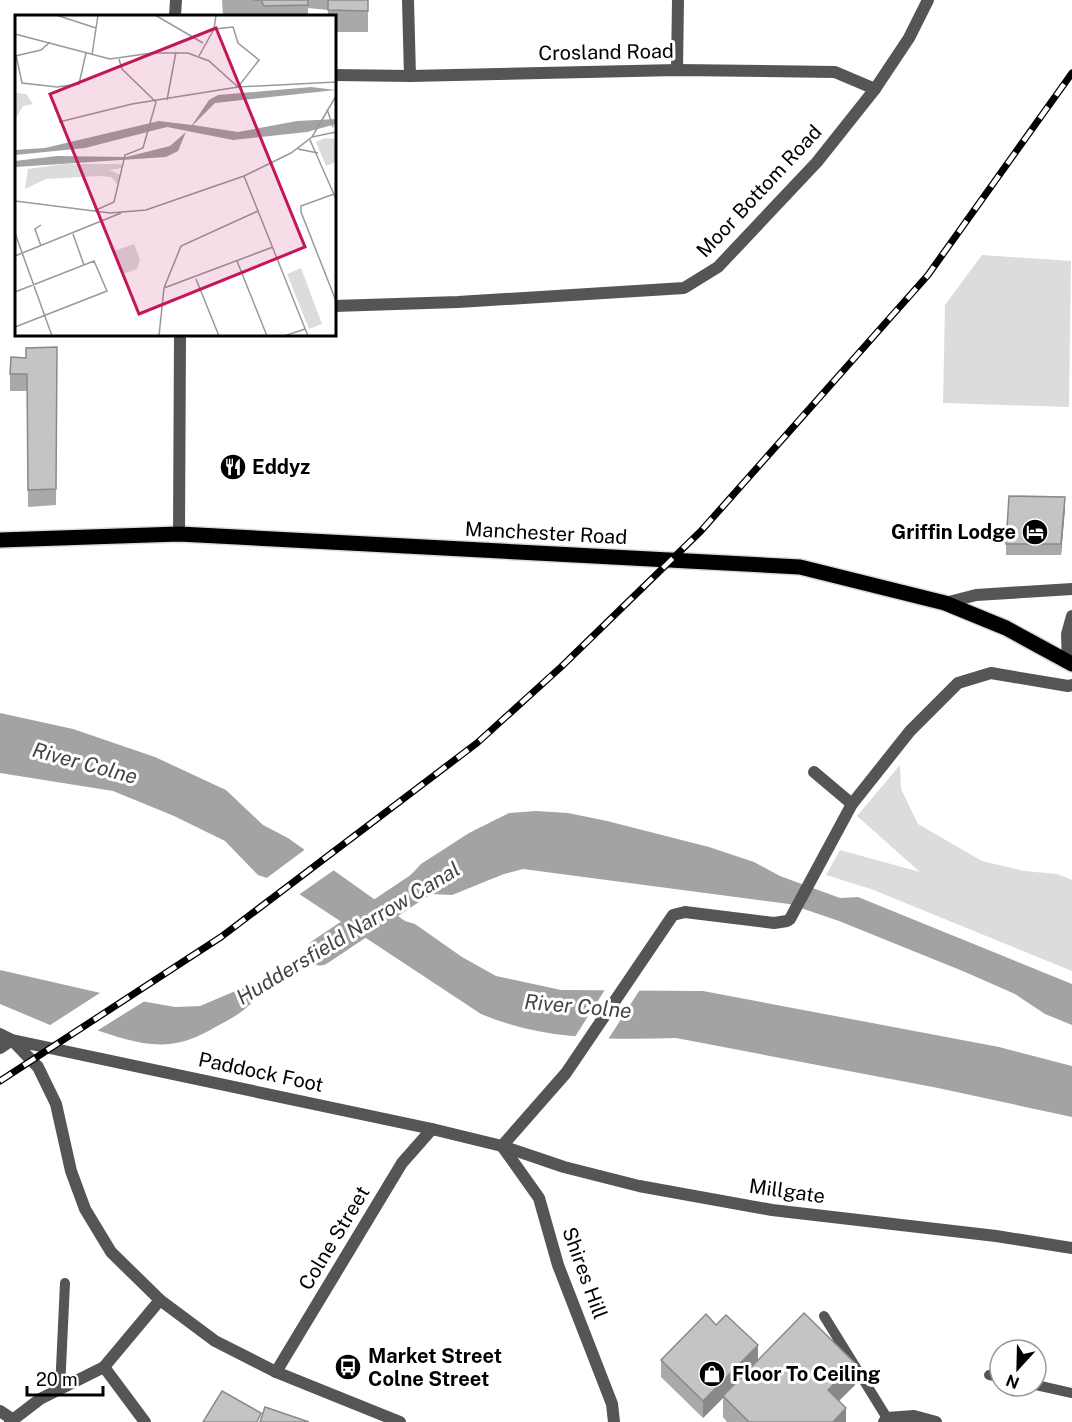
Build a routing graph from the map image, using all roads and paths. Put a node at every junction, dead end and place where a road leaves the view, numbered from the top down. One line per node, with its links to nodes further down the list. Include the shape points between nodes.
1 (176, 0): 5 (street)
2 (408, 0): 8 (street)
3 (678, 0): 6 (street)
4 (928, 0): 9 (street, Moor Bottom Road, via 909,38)
5 (175, 15)
6 (677, 70): 8 (street, Crosland Road); 9 (street, Crosland Road, via 836,72)
7 (336, 75): 8 (street, Crosland Road)
8 (410, 76)
9 (875, 88): 10 (street, Moor Bottom Road, via 817,162 718,267 684,288)
10 (336, 306)
11 (180, 336): 12 (street)
12 (179, 534): 13 (main road, Manchester Road); 15 (main road, Manchester Road, via 801,567)
13 (0, 540)
14 (1072, 589): 15 (street, via 976,596)
15 (945, 603): 17 (main road, Manchester Road, via 1006,628)
16 (1072, 616): 17 (street, via 1067,634)
17 (1070, 663)
18 (1072, 685): 20 (street, via 990,673 958,683 910,731)
19 (814, 772): 20 (street)
20 (852, 804): 25 (street, via 796,911 787,921 774,923 685,912 669,921 579,1056)
21 (0, 1034): 22 (street)
22 (12, 1041): 23 (street); 24 (street, Paddock Foot); 28 (street, via 38,1067 56,1104 71,1171 86,1209 111,1252)
23 (0, 1048)
24 (432, 1129): 25 (street, Paddock Foot); 31 (street, Colne Street, via 402,1163)
25 (502, 1146): 26 (street, Millgate, via 628,1183 761,1208); 40 (street, Shires Hill, via 539,1198 558,1265 612,1404)
26 (1072, 1248)
27 (65, 1284): 33 (lane)
28 (160, 1300): 30 (street); 31 (street, via 215,1341)
29 (824, 1317): 37 (lane)
30 (104, 1367): 33 (street); 38 (street)
31 (276, 1372): 39 (street)
32 (1048, 1388): 34 (lane)
33 (60, 1389): 36 (street)
34 (1072, 1393)
35 (0, 1411): 36 (street)
36 (11, 1420)
37 (886, 1420): 41 (street, via 914,1416)
38 (146, 1422)
39 (400, 1422)
40 (614, 1422)
41 (936, 1422)

